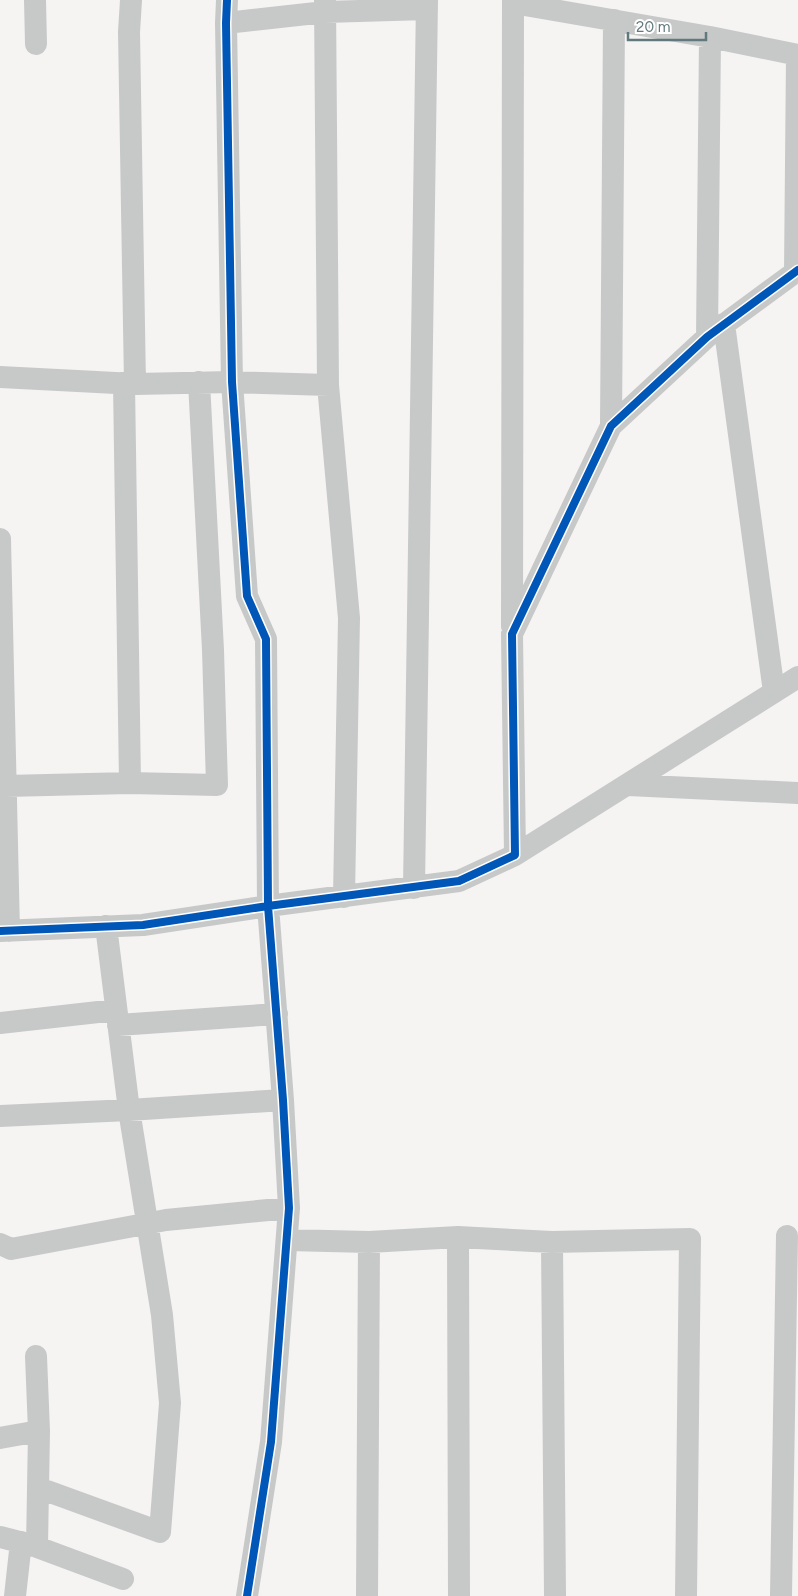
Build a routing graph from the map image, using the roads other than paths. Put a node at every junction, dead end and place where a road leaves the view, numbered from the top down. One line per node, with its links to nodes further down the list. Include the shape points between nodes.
1 (35, 0): 10 (street)
2 (131, 0): 17 (street)
3 (227, 0): 8 (street)
4 (513, 1): 7 (street); 21 (street)
5 (427, 5): 6 (street); 29 (street)
6 (325, 6): 8 (street); 18 (street)
7 (614, 20): 9 (street); 19 (street)
8 (226, 23): 16 (street)
9 (710, 37): 11 (street); 13 (street)
10 (36, 44)
11 (798, 55): 12 (street)
12 (797, 271): 13 (street)
13 (716, 330): 19 (street); 23 (street)
14 (0, 378): 17 (street)
15 (199, 382): 16 (street); 17 (street); 24 (street, via 217,785)
16 (232, 382): 18 (street); 31 (street, via 248,596 266,639)
17 (129, 384): 24 (street)
18 (328, 385): 30 (street, via 349,618)
19 (611, 426): 21 (street)
20 (0, 539): 26 (street)
21 (512, 634): 28 (street)
22 (798, 677): 23 (street)
23 (774, 692): 25 (street)
24 (130, 783): 26 (street)
25 (628, 785): 27 (street); 28 (street)
26 (6, 786): 33 (street)
27 (798, 793)
28 (515, 855): 29 (street, via 459,881)
29 (414, 888): 30 (street)
30 (344, 897): 31 (street)
31 (268, 906): 32 (street, via 143,925); 34 (street)
32 (106, 926): 33 (street); 35 (street)
33 (4, 931)
34 (277, 1014): 35 (street); 37 (street)
35 (117, 1018): 36 (street); 38 (street)
36 (0, 1022)
37 (284, 1100): 38 (street); 40 (street)
38 (129, 1110): 39 (street); 41 (street)
39 (0, 1116)
40 (289, 1208): 41 (street); 44 (street)
41 (146, 1224): 47 (street, via 11,1248); 51 (street, via 162,1315 170,1403 160,1532)
42 (786, 1236): 60 (street)
43 (458, 1237): 45 (street); 46 (street); 57 (street)
44 (286, 1240): 45 (street); 55 (street, via 271,1442)
45 (369, 1242): 56 (street)
46 (552, 1242): 58 (street); 59 (street, via 690,1239)
47 (0, 1244)
48 (36, 1356): 49 (street)
49 (39, 1431): 50 (street); 51 (street)
50 (0, 1438)
51 (39, 1488): 52 (street)
52 (19, 1542): 53 (street); 54 (street)
53 (123, 1579)
54 (15, 1596)
55 (247, 1596)
56 (367, 1596)
57 (459, 1596)
58 (555, 1596)
59 (686, 1596)
60 (781, 1596)

